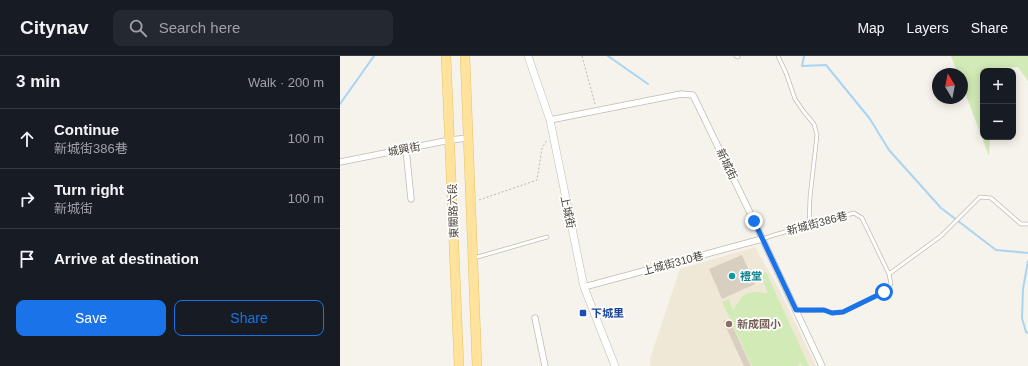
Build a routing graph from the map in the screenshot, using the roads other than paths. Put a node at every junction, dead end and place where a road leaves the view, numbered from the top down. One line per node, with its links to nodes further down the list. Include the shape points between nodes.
1 (446, 56): 7 (main road, 東關路六段)
2 (465, 56): 6 (main road, 東關路六段)
3 (528, 56): 5 (street, 上城街)
4 (778, 56): 12 (lane, via 795,99 814,124 817,135)
5 (550, 120): 14 (street, 新城街, via 680,94 693,95); 17 (street, 上城街)
6 (468, 138): 7 (street, 城興街); 15 (main road, 東關路六段)
7 (450, 140): 8 (street, 城興街); 22 (main road, 東關路六段)
8 (406, 149): 9 (street, 城興街); 10 (street)
9 (340, 162)
10 (411, 199)
11 (1028, 224): 16 (lane, via 1021,224 991,198 980,197 941,236)
12 (809, 225): 14 (lane, 新城街386巷); 16 (lane, 新城街386巷, via 854,213 862,218)
13 (547, 237): 15 (lane)
14 (762, 239): 17 (street, 上城街310巷); 18 (street, 新城街)
15 (473, 258): 23 (main road, 東關路六段)
16 (889, 274): 18 (lane, via 891,284 884,292 843,312)
17 (584, 286): 21 (street, 上城街)
18 (796, 310): 26 (street, 新城街)
19 (613, 311): 21 (lane)
20 (535, 318): 24 (street)
21 (596, 318): 25 (street, 上城街)
22 (459, 366)
23 (477, 366)
24 (545, 366)
25 (615, 366)
26 (822, 366)

